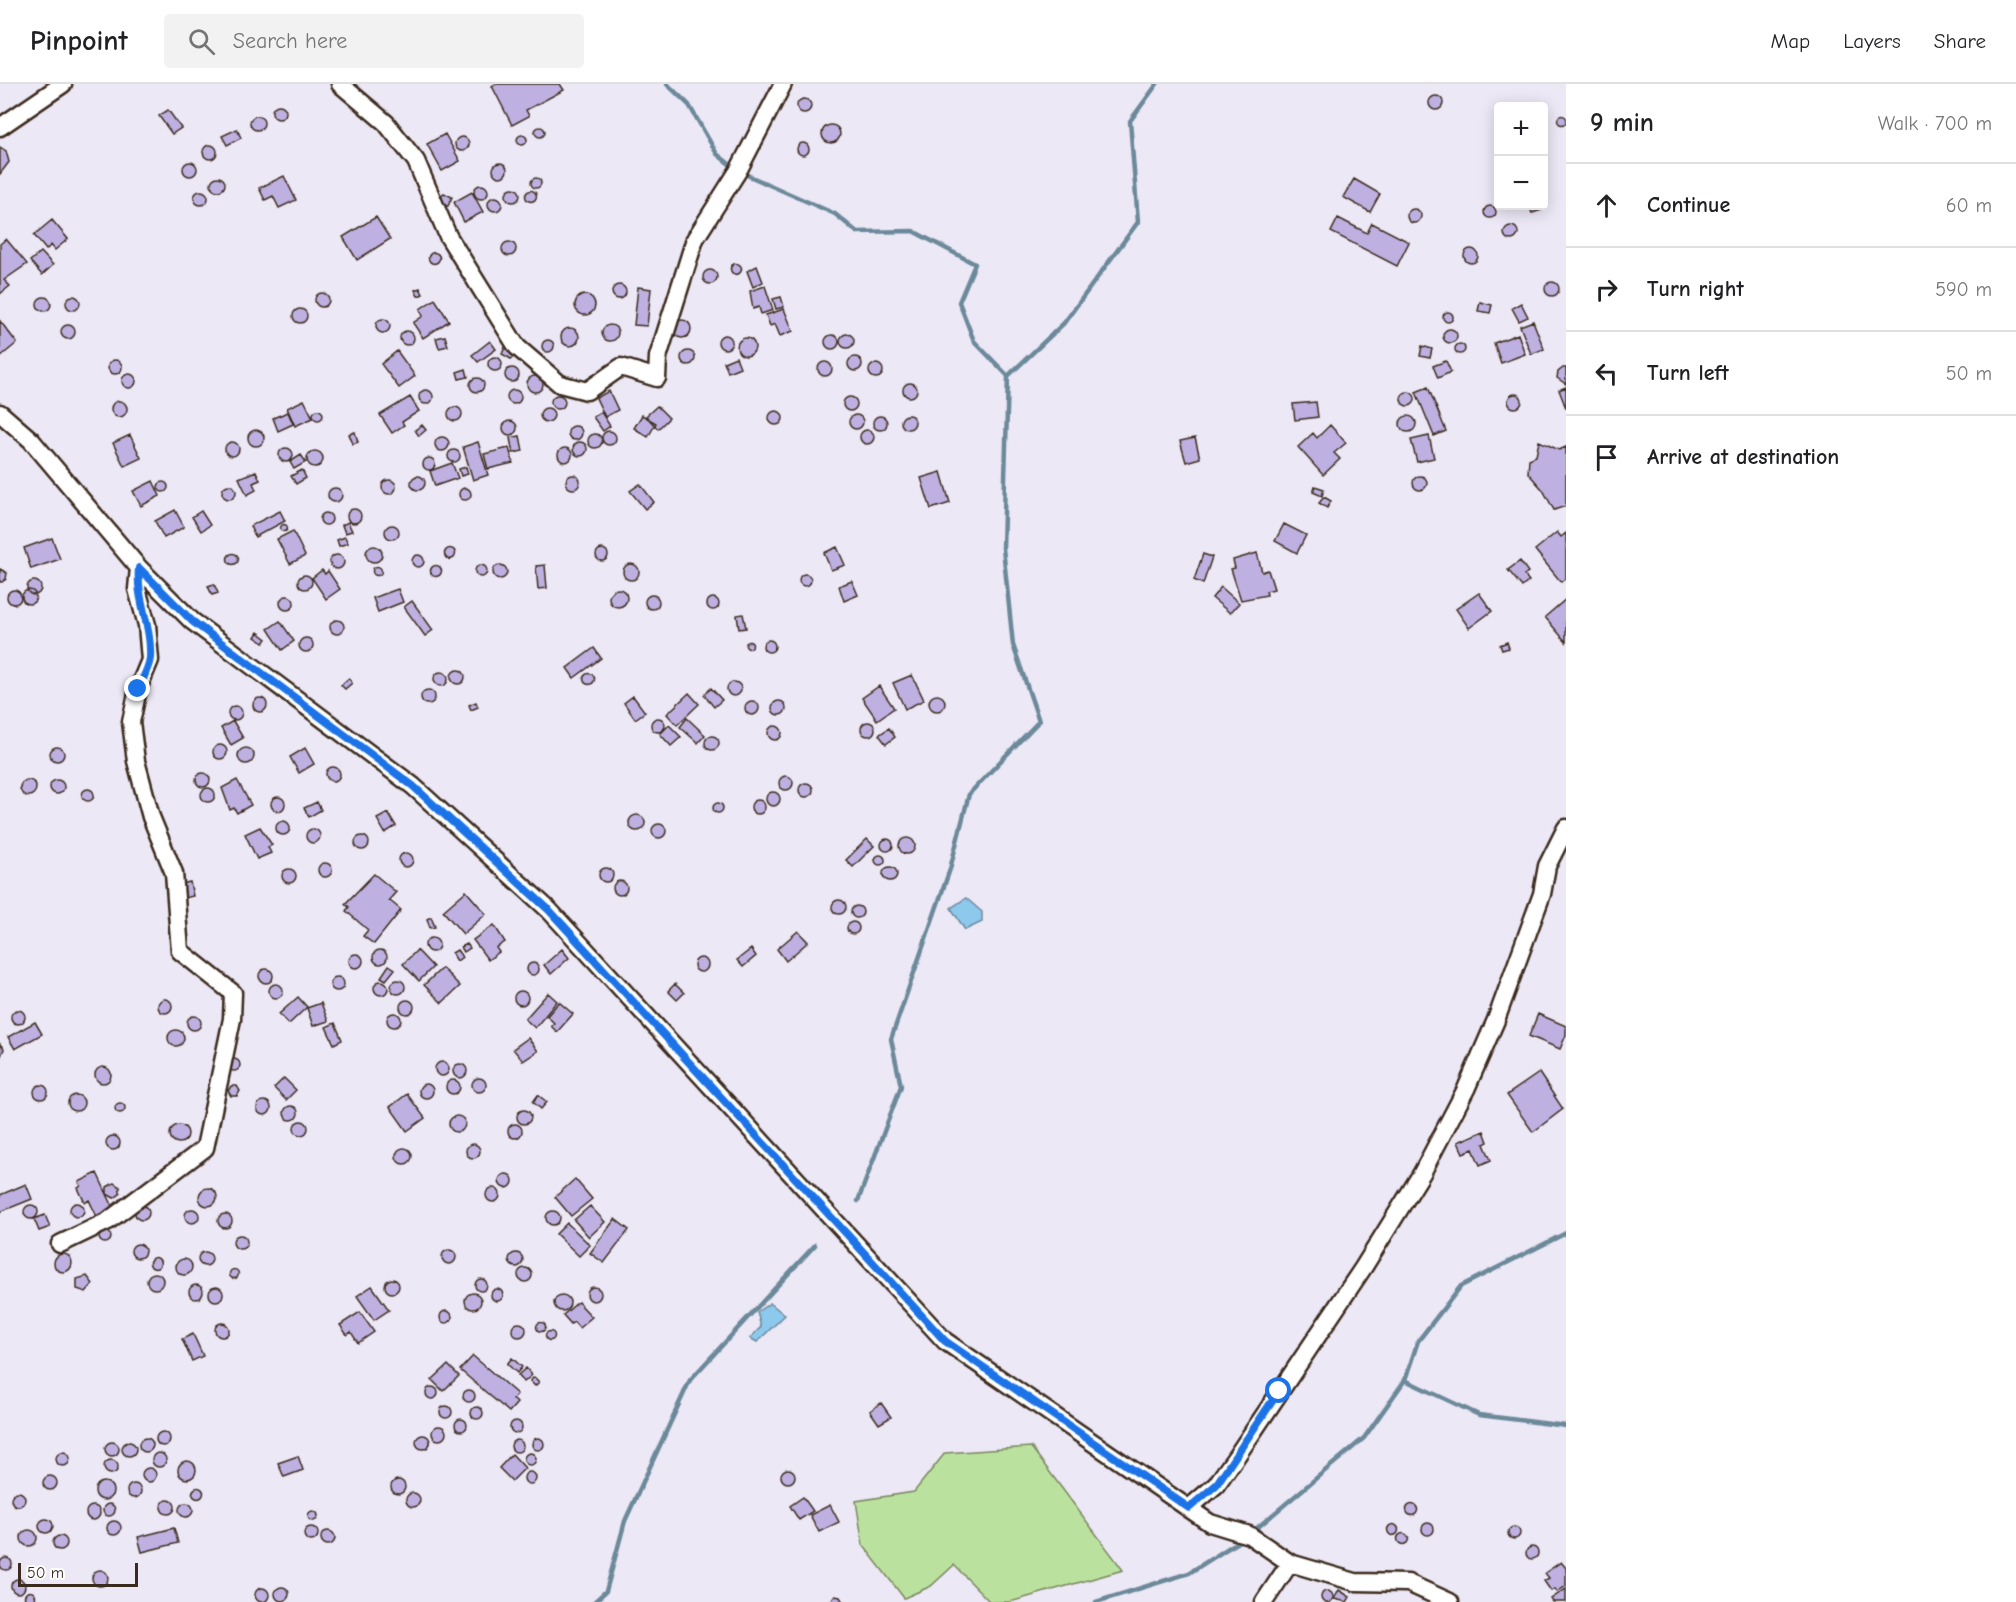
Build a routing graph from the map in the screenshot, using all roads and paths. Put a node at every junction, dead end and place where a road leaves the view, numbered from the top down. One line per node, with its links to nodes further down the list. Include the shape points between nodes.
1 (63, 84): 4 (street)
2 (340, 84): 3 (street, via 386,123 416,161 448,236 517,347 552,379 587,391 621,367 657,378 658,357 695,238 738,171)
3 (783, 84)
4 (0, 127)
5 (0, 413): 6 (street, via 31,440)
6 (139, 568): 8 (street, via 137,589 147,625 150,660 131,722 136,761 151,817 174,873 180,951 233,993 232,1019 205,1148 108,1221); 9 (street, via 192,621 413,786 549,910 945,1341)
7 (1566, 828): 9 (street, via 1547,866 1542,894 1483,1054 1422,1173 1236,1457 1216,1485)
8 (60, 1244)
9 (1189, 1508): 10 (street, via 1210,1523 1249,1535)
10 (1290, 1563): 11 (street); 12 (street, via 1355,1582 1408,1583)
11 (1264, 1602)
12 (1450, 1602)

